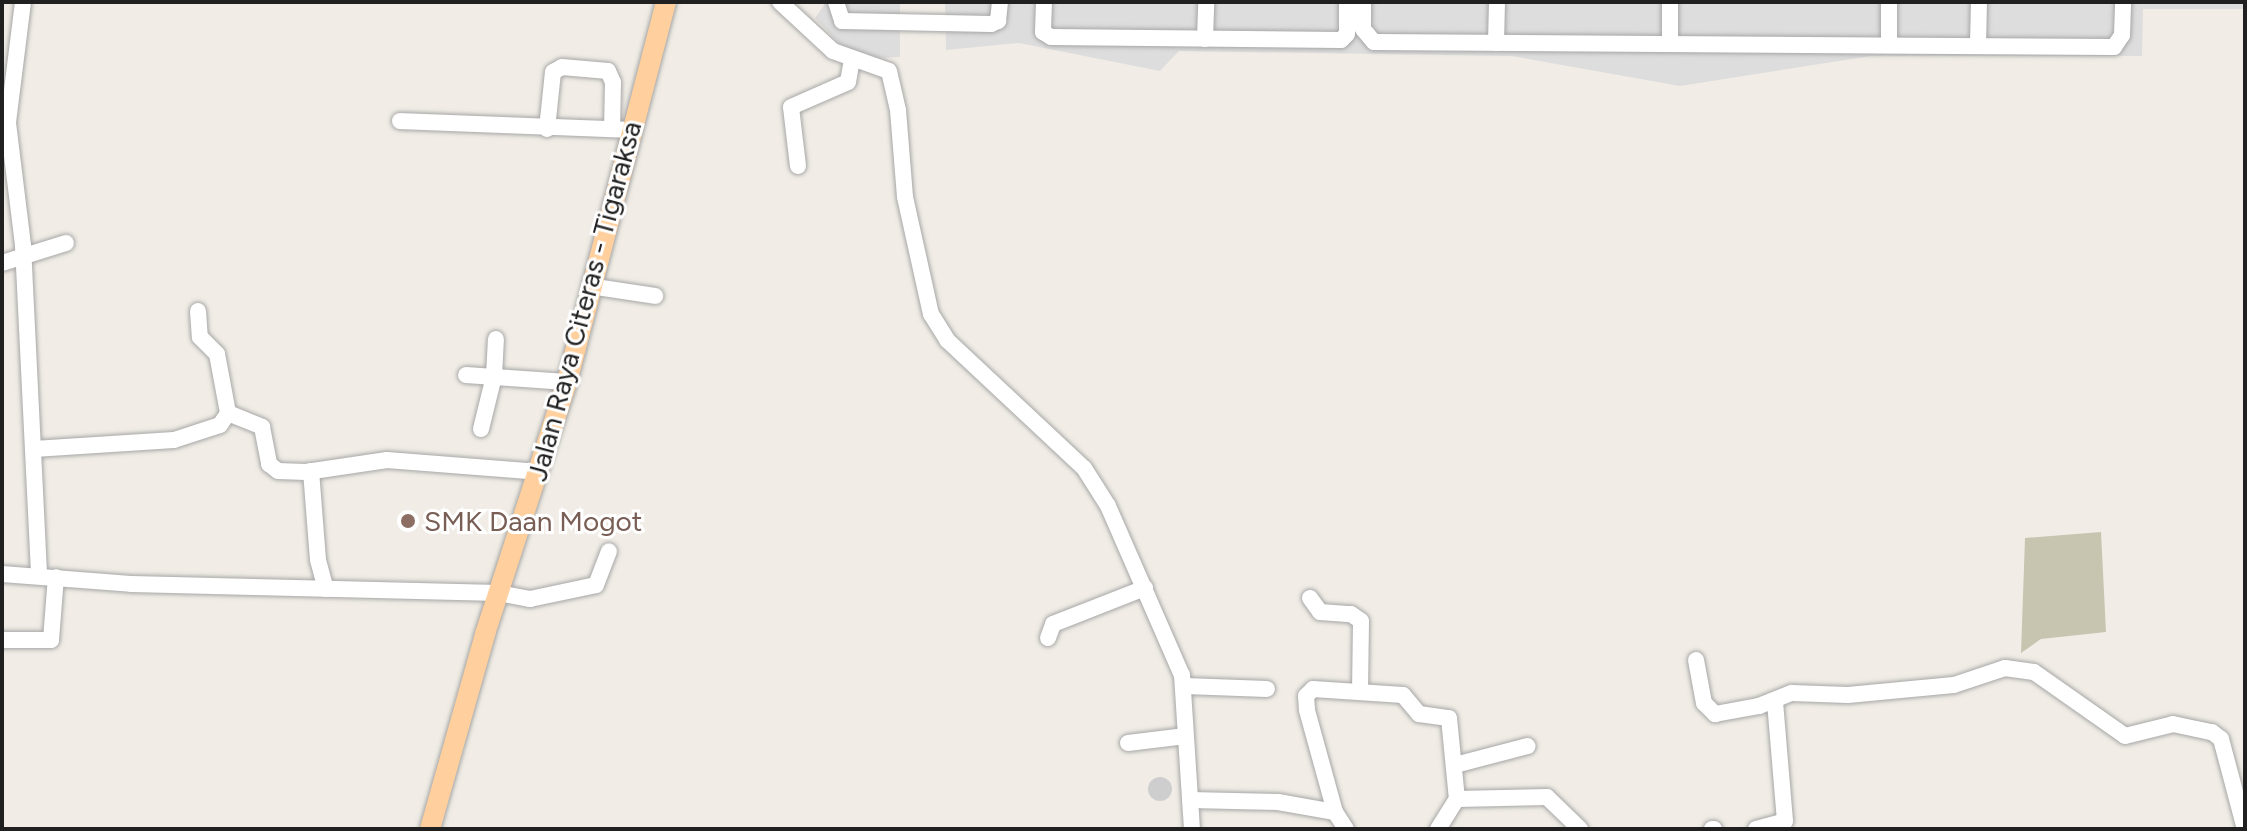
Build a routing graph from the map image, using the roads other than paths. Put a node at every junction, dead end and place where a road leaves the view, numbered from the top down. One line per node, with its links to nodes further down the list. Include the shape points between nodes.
1 (23, 2): 15 (street)
2 (666, 2): 24 (main road, Jalan Raya Citeras - Tigaraksa)
3 (780, 2): 21 (street, via 833,51)
4 (836, 2): 5 (street, via 842,21 977,24 998,21)
5 (1000, 2)
6 (1044, 2): 16 (street, via 1046,36)
7 (1206, 2): 16 (street)
8 (1347, 2): 16 (street, via 1347,29 1341,40)
9 (1363, 2): 17 (street, via 1363,29 1374,42)
10 (1497, 2): 17 (street)
11 (1670, 2): 18 (street)
12 (1889, 2): 19 (street)
13 (1979, 2): 20 (street)
14 (2123, 2): 20 (street, via 2122,35 2114,47)
15 (9, 39): 27 (street, via 8,123)
16 (1205, 39)
17 (1496, 43): 18 (street)
18 (1670, 43): 19 (street)
19 (1889, 45): 20 (street)
20 (1978, 45)
21 (852, 60): 25 (street, via 848,82 791,107); 44 (street, via 882,64 893,77 905,197 924,296 939,328 1094,480)
22 (400, 121): 23 (street)
23 (547, 129): 24 (street); 24 (street, via 556,67 608,71)
24 (621, 129): 29 (main road, Jalan Raya Citeras - Tigaraksa)
25 (798, 166)
26 (66, 243): 27 (street)
27 (23, 257): 28 (street); 38 (street, via 30,350 27,398 36,428)
28 (2, 263)
29 (590, 286): 30 (street); 35 (main road, Jalan Raya Citeras - Tigaraksa)
30 (655, 296)
31 (198, 311): 36 (street, via 200,337 217,354)
32 (496, 339): 34 (street)
33 (466, 375): 34 (street)
34 (494, 376): 35 (street); 37 (street)
35 (567, 382): 40 (main road, Jalan Raya Citeras - Tigaraksa)
36 (228, 413): 38 (street, via 220,425 174,440); 39 (street, via 262,427 271,468)
37 (481, 429)
38 (34, 449): 43 (street)
39 (311, 471): 40 (street, via 387,460); 45 (street, via 318,560)
40 (538, 472): 46 (main road, Jalan Raya Citeras - Tigaraksa)
41 (609, 551): 46 (street, via 591,587 536,598)
42 (2, 574): 43 (street)
43 (47, 576): 45 (street); 49 (street, via 56,624 51,640)
44 (1145, 588): 48 (street, via 1053,624); 51 (street)
45 (326, 589): 46 (street)
46 (499, 593): 62 (main road, Jalan Raya Citeras - Tigaraksa)
47 (1310, 598): 53 (street, via 1320,612 1351,614 1361,621)
48 (1048, 638)
49 (2, 640)
50 (1696, 660): 54 (street, via 1710,712)
51 (1185, 686): 52 (street); 55 (street)
52 (1267, 689)
53 (1360, 692): 58 (street, via 1403,695 1419,714 1449,718); 61 (street, via 1313,689 1306,696)
54 (1775, 701): 67 (street, via 1785,821); 68 (street, via 1792,693 1836,695 1954,685 2005,668 2034,672 2125,736 2173,724 2212,732 2221,739)
55 (1186, 736): 56 (street); 60 (street)
56 (1128, 743)
57 (1528, 746): 58 (street)
58 (1455, 765): 59 (street)
59 (1457, 799): 65 (street); 66 (street, via 1547,797)
60 (1190, 800): 61 (street, via 1278,802); 63 (street)
61 (1335, 812): 64 (street)
62 (430, 829)
63 (1192, 829)
64 (1346, 829)
65 (1438, 829)
66 (1580, 829)
67 (1756, 829)
68 (2245, 829)

